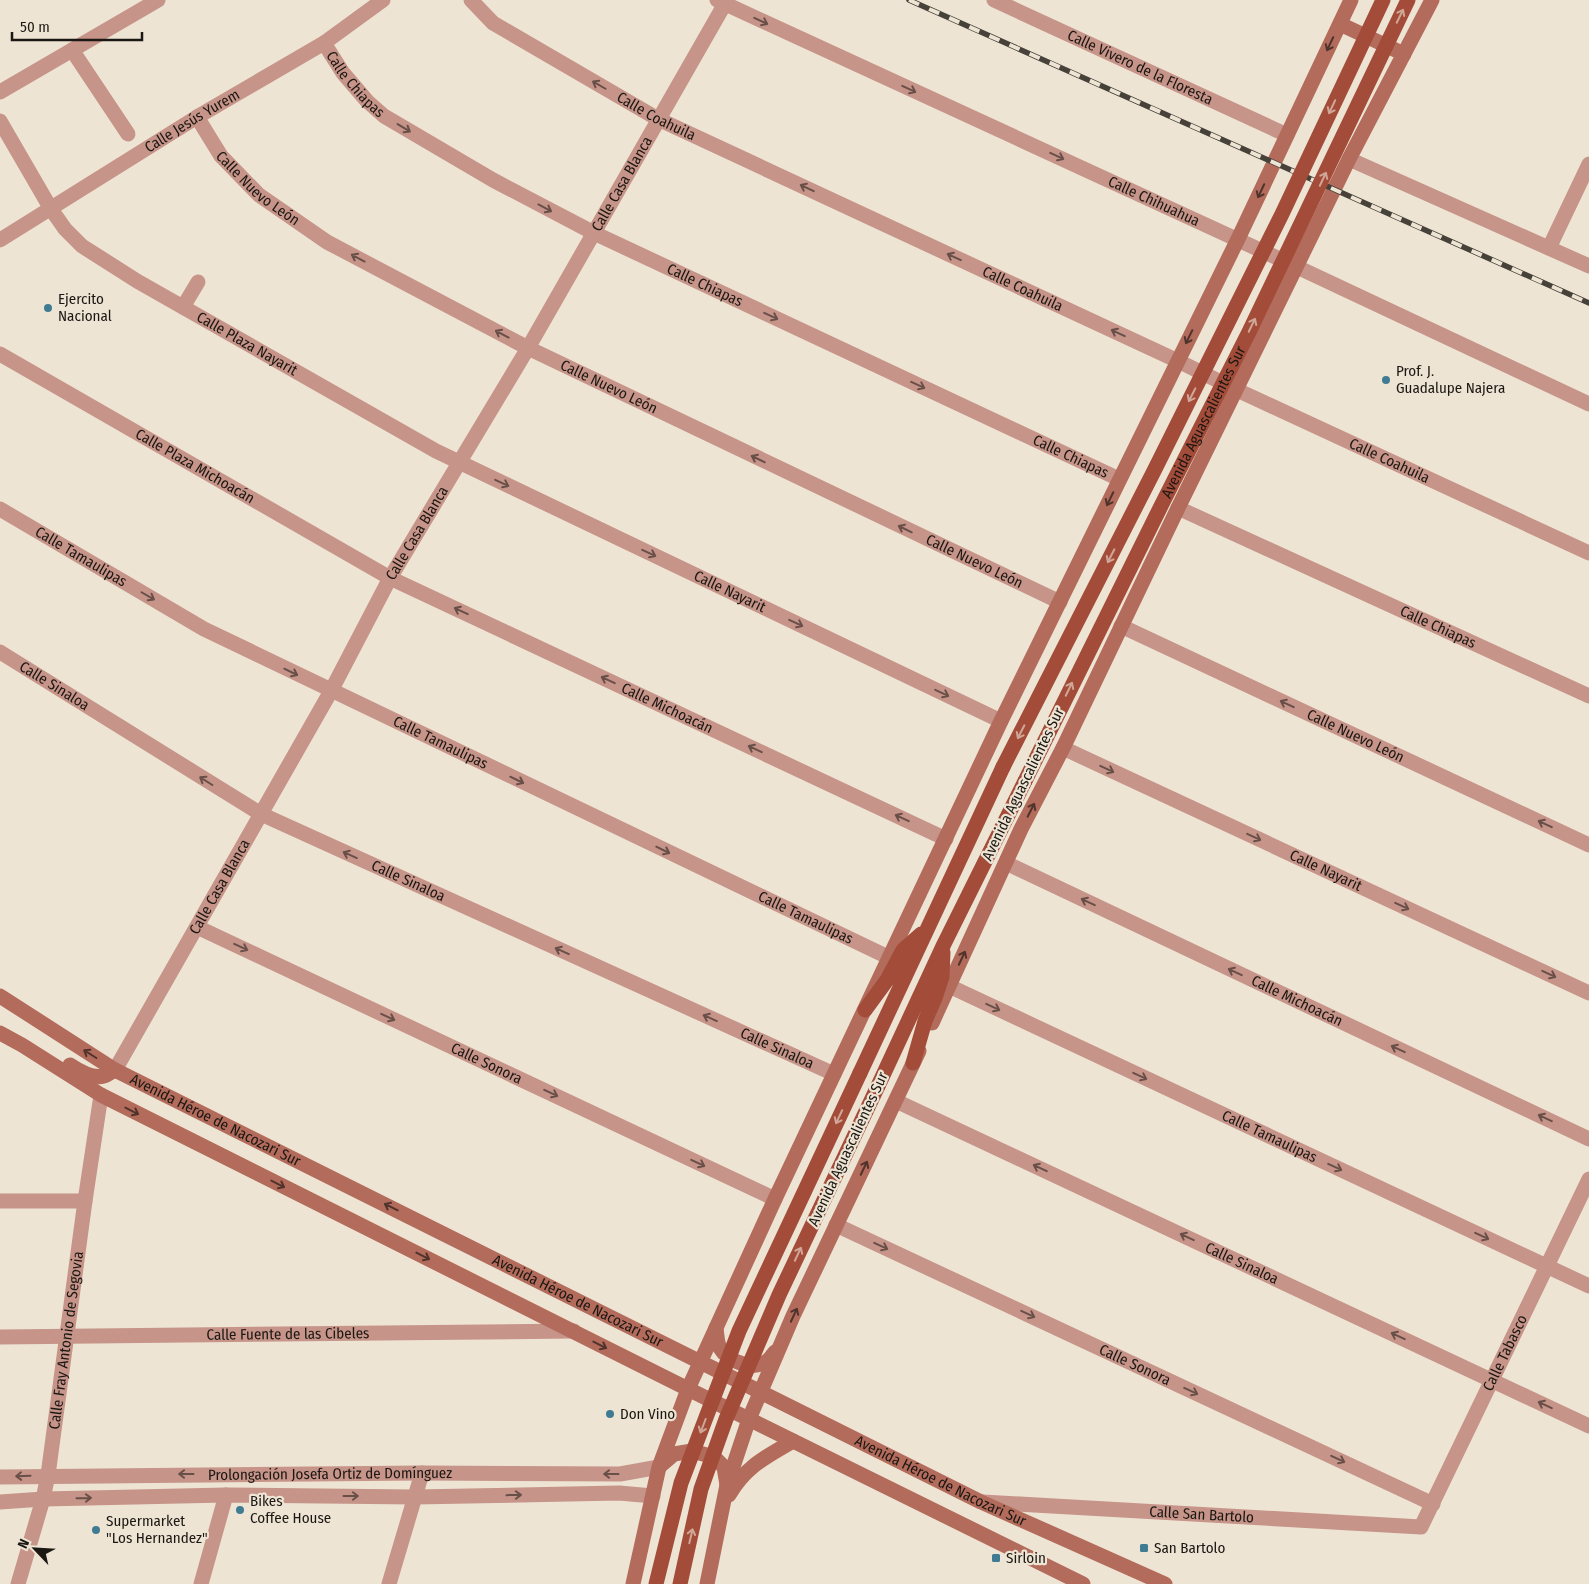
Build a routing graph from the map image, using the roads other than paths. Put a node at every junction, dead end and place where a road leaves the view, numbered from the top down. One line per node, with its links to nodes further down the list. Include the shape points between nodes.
1 (158, 0): 12 (street)
2 (384, 0): 11 (street, Calle Jesús Yurem)
3 (471, 0): 16 (street, Calle Coahuila, one-way to 3, via 494,24)
4 (994, 0): 19 (street, Calle Vivero de la Floresta)
5 (1351, 0): 10 (street)
6 (1383, 0): 54 (main road, Avenida Aguascalientes Sur, one-way to 54, bridge, via 1282,214 1003,767)
7 (1408, 0): 55 (main road, Avenida Aguascalientes Sur, one-way to 7, bridge, via 1249,332)
8 (1432, 0): 13 (street, Avenida Aguascalientes Sur)
9 (723, 1): 16 (street, Calle Casa Blanca); 24 (street, Calle Chihuahua, one-way to 24)
10 (1340, 24): 13 (street); 19 (street, one-way to 19)
11 (324, 43): 15 (street, Calle Jesús Yurem); 23 (street, Calle Chiapas, one-way to 23, via 343,73 367,102 384,116 493,180)
12 (72, 50): 14 (street); 18 (street)
13 (1404, 54): 20 (street, Avenida Aguascalientes Sur)
14 (0, 92)
15 (197, 117): 22 (street, Calle Jesús Yurem); 31 (street, Calle Nuevo León, one-way to 15, via 327,242 259,195 221,156)
16 (658, 119): 23 (street, Calle Casa Blanca); 33 (street, Calle Coahuila, one-way to 16)
17 (0, 121): 22 (street)
18 (128, 134)
19 (1287, 135): 24 (street, one-way to 24)
20 (1349, 159): 26 (street); 28 (street, Avenida Aguascalientes Sur)
21 (1589, 164): 26 (street)
22 (51, 209): 25 (street, Calle Jesús Yurem); 30 (street, Calle Plaza Nayarit, via 82,246)
23 (594, 233): 31 (street, Calle Casa Blanca); 37 (street, Calle Chiapas, one-way to 37)
24 (1238, 239): 28 (street, Calle Chihuahua); 33 (street, one-way to 33)
25 (0, 240)
26 (1549, 248): 27 (street)
27 (1589, 266)
28 (1297, 267): 34 (street, Avenida Aguascalientes Sur); 35 (street, Calle Chihuahua)
29 (198, 282): 30 (street)
30 (183, 307): 36 (street, Calle Plaza Nayarit)
31 (528, 348): 36 (street, Calle Casa Blanca); 42 (street, Calle Nuevo León, one-way to 31)
32 (0, 354): 41 (street, Calle Plaza Michoacán)
33 (1178, 361): 34 (street, Calle Coahuila); 37 (street)
34 (1237, 390): 38 (street, Avenida Aguascalientes Sur); 40 (street, Calle Coahuila)
35 (1589, 404)
36 (458, 462): 41 (street, Calle Casa Blanca); 47 (street, Calle Nayarit, one-way to 47)
37 (1119, 479): 42 (street, one-way to 42)
38 (1178, 508): 43 (street, Avenida Aguascalientes Sur); 46 (street, Calle Chiapas)
39 (0, 509): 45 (street, Calle Tamaulipas, one-way to 45, via 204,629)
40 (1589, 553)
41 (390, 578): 45 (street, Calle Casa Blanca); 50 (street, Calle Michoacán, one-way to 41)
42 (1060, 602): 47 (street)
43 (1121, 626): 48 (street, Avenida Aguascalientes Sur); 51 (street, Calle Nuevo León, one-way to 43)
44 (0, 652): 49 (street, Calle Sinaloa, one-way to 44)
45 (331, 691): 49 (street, Calle Casa Blanca); 56 (street, Calle Tamaulipas, one-way to 56)
46 (1589, 696)
47 (1002, 721): 50 (street)
48 (1062, 748): 52 (street, Avenida Aguascalientes Sur, one-way to 48); 58 (street, Calle Nayarit, one-way to 58)
49 (261, 814): 53 (street, Calle Casa Blanca); 65 (street, Calle Sinaloa, one-way to 49)
50 (946, 839): 56 (street)
51 (1589, 845)
52 (1006, 863): 57 (street, Avenida Aguascalientes Sur, one-way to 52); 68 (street, Calle Michoacán, one-way to 52)
53 (197, 926): 64 (street, Calle Casa Blanca); 70 (street, Calle Sonora, one-way to 70)
54 (926, 930): 60 (main road, via 903,950 887,980); 106 (main road, Avenida Aguascalientes Sur, one-way to 106, bridge, via 739,1331 681,1483)
55 (944, 944): 63 (main road, via 942,977 924,1021); 107 (main road, Avenida Aguascalientes Sur, one-way to 55, bridge, via 702,1489 726,1419 779,1295)
56 (890, 958): 60 (street)
57 (949, 986): 63 (street, Avenida Aguascalientes Sur); 74 (street, Calle Tamaulipas, one-way to 74)
58 (1589, 992)
59 (0, 996): 64 (street, Avenida Héroe de Nacozari Sur, one-way to 59)
60 (865, 1010): 65 (street)
61 (0, 1033): 62 (street, Avenida Héroe de Nacozari Sur)
62 (22, 1045): 64 (street, via 39,1044 82,1072 93,1075 104,1076); 66 (street, Avenida Héroe de Nacozari Sur)
63 (913, 1063): 67 (street, Avenida Aguascalientes Sur)
64 (115, 1070): 81 (street, Avenida Héroe de Nacozari Sur, one-way to 64)
65 (834, 1074): 70 (street)
66 (101, 1095): 72 (street, Calle Fray Antonio de Segovia); 77 (street, Avenida Héroe de Nacozari Sur, one-way to 77)
67 (896, 1101): 73 (street, Avenida Aguascalientes Sur, one-way to 67); 82 (street, Calle Sinaloa, one-way to 67)
68 (1589, 1139)
69 (1589, 1179): 74 (street, Calle Tabasco)
70 (775, 1199): 76 (street)
71 (0, 1201): 72 (street)
72 (85, 1201): 78 (street, Calle Fray Antonio de Segovia)
73 (836, 1225): 80 (street, Avenida Aguascalientes Sur, one-way to 73); 99 (street, Calle Sonora, one-way to 99)
74 (1547, 1266): 75 (street, Calle Tamaulipas); 82 (street, Calle Tabasco)
75 (1589, 1286)
76 (716, 1328): 80 (street, via 719,1347 745,1365 767,1361); 81 (street)
77 (574, 1332): 78 (street, Calle Fuente de las Cibeles); 83 (street, Avenida Héroe de Nacozari Sur, one-way to 83)
78 (66, 1336): 79 (street, Calle Fuente de las Cibeles); 90 (street, Calle Fray Antonio de Segovia)
79 (0, 1337)
80 (779, 1348): 84 (street, Avenida Aguascalientes Sur)
81 (700, 1362): 83 (street); 84 (street, Avenida Héroe de Nacozari Sur)
82 (1492, 1380): 86 (street, Calle Sinaloa, one-way to 82); 99 (street, Calle Tabasco)
83 (688, 1389): 85 (street, Avenida Héroe de Nacozari Sur); 88 (street)
84 (761, 1392): 85 (street, Avenida Aguascalientes Sur); 98 (street, Avenida Héroe de Nacozari Sur)
85 (749, 1419): 87 (street, Avenida Héroe de Nacozari Sur); 92 (street, Avenida Aguascalientes Sur)
86 (1589, 1426)
87 (793, 1441): 100 (street, via 746,1471 730,1494); 109 (street, Avenida Héroe de Nacozari Sur)
88 (659, 1467): 89 (street, Prolongación Josefa Ortiz de Domínguez, one-way to 89, via 620,1474); 92 (street, via 674,1454 692,1451 714,1457 724,1467); 95 (street)
89 (422, 1473): 90 (street, Prolongación Josefa Ortiz de Domínguez, one-way to 90); 94 (street)
90 (48, 1476): 91 (street, Prolongación Josefa Ortiz de Domínguez, one-way to 91); 96 (street, Calle Fray Antonio de Segovia)
91 (0, 1477)
92 (727, 1485): 100 (street, Avenida Aguascalientes Sur)
93 (226, 1495): 94 (street, Prolongación Josefa Ortiz de Domínguez, one-way to 94); 96 (street, Prolongación Josefa Ortiz de Domínguez, one-way to 93); 103 (street)
94 (415, 1496): 95 (street, Prolongación Josefa Ortiz de Domínguez, one-way to 95, via 619,1493); 104 (street)
95 (653, 1496): 105 (street)
96 (43, 1499): 97 (street, Prolongación Josefa Ortiz de Domínguez); 102 (street, Calle Fray Antonio de Segovia)
97 (0, 1502)
98 (981, 1502): 101 (street, Calle San Bartolo); 110 (street, Avenida Héroe de Nacozari Sur)
99 (1433, 1504): 101 (street, Calle Tabasco)
100 (720, 1520): 108 (street, Avenida Aguascalientes Sur)
101 (1421, 1527)
102 (18, 1584)
103 (201, 1584)
104 (389, 1584)
105 (633, 1584)
106 (656, 1584)
107 (680, 1584)
108 (707, 1584)
109 (1083, 1584)
110 (1166, 1584)

